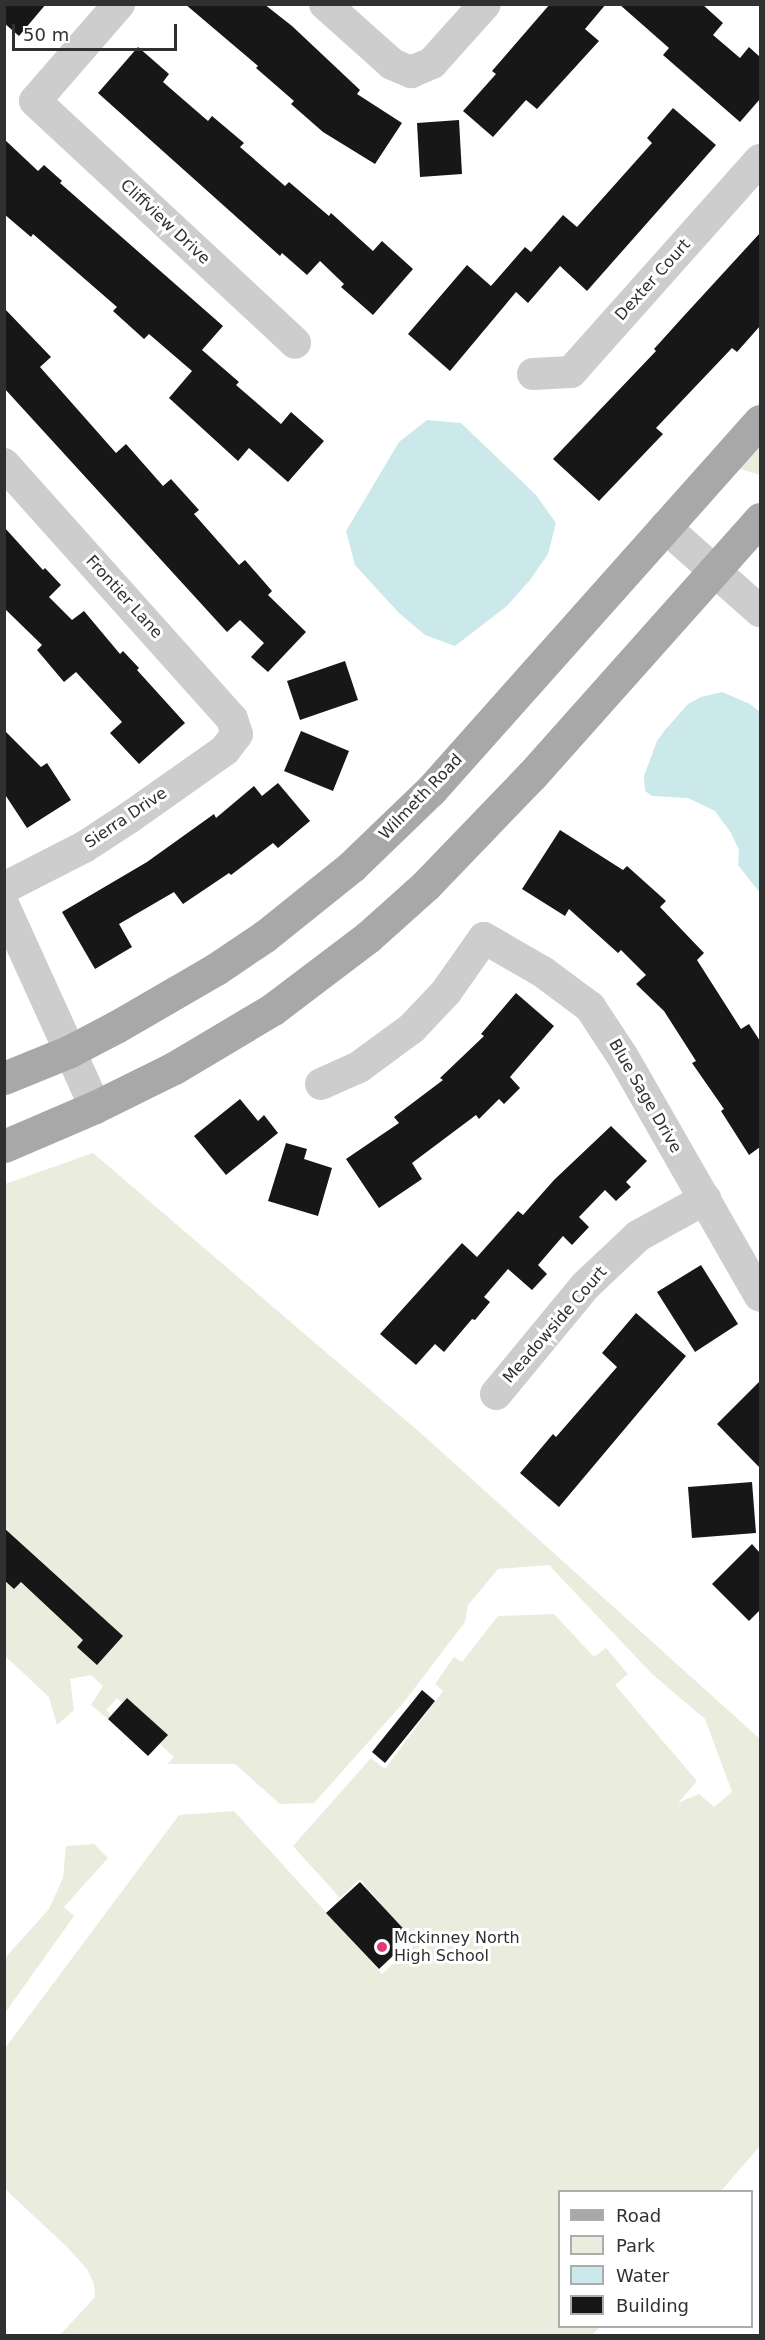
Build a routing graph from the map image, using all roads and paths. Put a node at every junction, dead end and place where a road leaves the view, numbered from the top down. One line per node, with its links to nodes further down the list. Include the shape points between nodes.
1 (119, 4): 5 (street, Cliffview Drive, via 35,101)
2 (325, 4): 3 (street, via 392,64 411,72 432,63)
3 (485, 4)
4 (760, 159): 6 (street, Dexter Court, via 571,372)
5 (296, 343)
6 (533, 374)
7 (760, 421): 10 (main road, Wilmeth Road)
8 (4, 464): 13 (street, Frontier Lane, via 232,719)
9 (760, 519): 11 (main road)
10 (665, 527): 11 (street); 16 (main road, Wilmeth Road, via 431,790 352,866 265,936 216,969)
11 (714, 571): 12 (street); 19 (main road, via 532,775 398,912 273,1009 174,1068)
12 (760, 610)
13 (237, 734): 14 (street, Sierra Drive, via 225,750 130,817 84,847)
14 (4, 888)
15 (4, 906): 16 (street)
16 (70, 1051): 17 (main road, Wilmeth Road); 19 (street)
17 (4, 1078)
18 (321, 1084): 21 (street, Blue Sage Drive, via 359,1067 412,1028 446,992 484,938 543,972 590,1007)
19 (95, 1107): 20 (main road)
20 (4, 1146)
21 (705, 1199): 22 (street, Blue Sage Drive); 23 (street, Meadowside Court, via 638,1236 586,1285)
22 (760, 1296)
23 (496, 1394)

